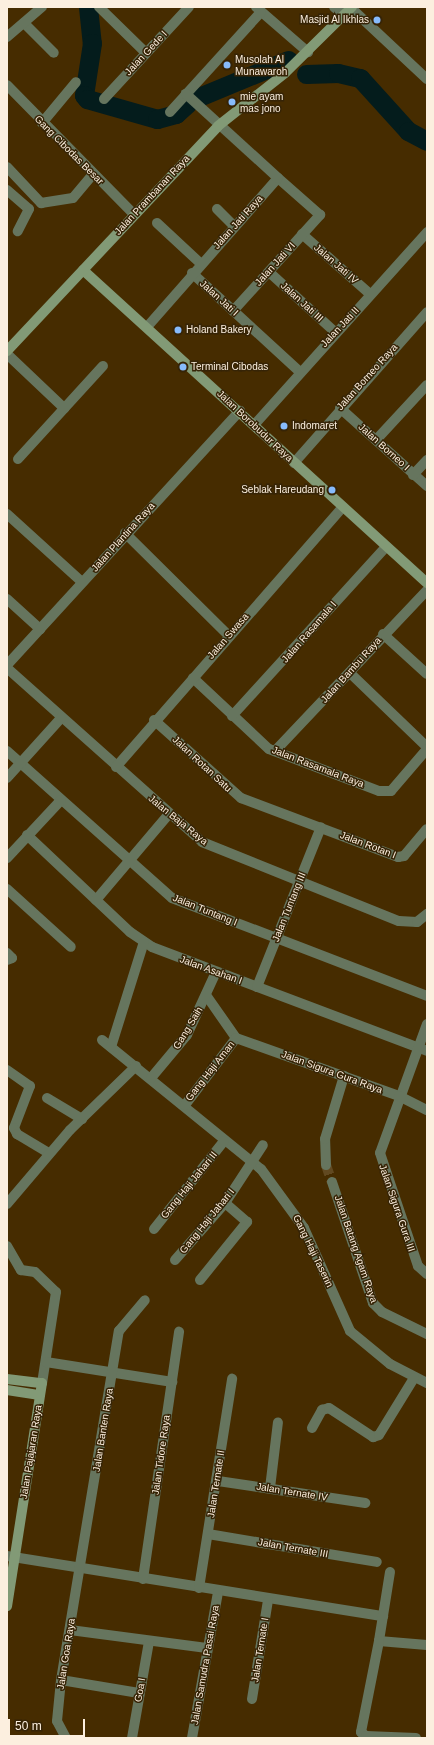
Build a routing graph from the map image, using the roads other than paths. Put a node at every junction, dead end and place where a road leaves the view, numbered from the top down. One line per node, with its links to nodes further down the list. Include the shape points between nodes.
1 (42, 7): 8 (street)
2 (99, 7): 11 (street)
3 (334, 7): 6 (street)
4 (182, 9): 11 (street, Jalan Gede I)
5 (258, 10): 12 (street); 16 (street)
6 (349, 10): 12 (street, Jalan Prambanan Raya); 13 (street)
7 (7, 23): 9 (street)
8 (24, 23): 9 (street); 10 (street)
9 (10, 35)
10 (54, 53)
11 (146, 53): 17 (street, Jalan Gede I)
12 (305, 55): 20 (street, Jalan Prambanan Raya, via 285,74)
13 (427, 79)
14 (76, 82): 19 (street)
15 (7, 85): 19 (street, Gang Cibodas Besar)
16 (186, 94): 18 (street); 20 (street)
17 (104, 99)
18 (170, 112)
19 (42, 123): 22 (street, Gang Cibodas Besar)
20 (218, 126): 23 (street); 26 (street, Jalan Prambanan Raya)
21 (7, 167): 22 (street, via 20,177 37,201 47,204 73,198)
22 (93, 174): 26 (street, Gang Cibodas Besar)
23 (278, 178): 28 (street, Jalan Jati Raya); 31 (street, Jalan Jati VI, via 320,212 319,218)
24 (7, 190): 29 (street, via 30,210)
25 (217, 210): 28 (street)
26 (133, 213): 33 (street, Jalan Prambanan Raya)
27 (157, 223): 32 (street)
28 (234, 226): 32 (street, Jalan Jati Raya)
29 (18, 231)
30 (427, 232): 36 (street, Jalan Jati II)
31 (302, 234): 34 (street, Jalan Jati VI); 36 (street, Jalan Jati IV)
32 (200, 263): 35 (street, Jalan Jati Raya)
33 (83, 270): 39 (street, Jalan Borobudur Raya); 41 (street, Jalan Prambanan Raya)
34 (269, 272): 37 (street, Jalan Jati VI); 40 (street, Jalan Jati III)
35 (192, 273): 37 (street, Jalan Jati I); 39 (street, Jalan Jati Raya)
36 (370, 294): 40 (street, Jalan Jati II)
37 (233, 311): 43 (street, Jalan Jati I)
38 (427, 312): 46 (street, Jalan Borneo Raya)
39 (147, 327): 47 (street, Jalan Borobudur Raya)
40 (335, 332): 43 (street, Jalan Jati II)
41 (7, 352): 45 (street)
42 (103, 366): 45 (street)
43 (299, 371): 48 (street, Jalan Jati II)
44 (427, 386): 49 (street)
45 (64, 408): 50 (street)
46 (340, 408): 49 (street, Jalan Borneo I); 52 (street, Jalan Borneo Raya)
47 (240, 411): 48 (street, Jalan Borobudur Raya); 57 (street, Jalan Plantina Raya)
48 (255, 424): 52 (street, Jalan Borobudur Raya)
49 (376, 440): 53 (street, Jalan Borneo I)
50 (18, 459)
51 (427, 460): 53 (street)
52 (294, 463): 55 (street, Jalan Borobudur Raya)
53 (414, 475): 54 (street, Jalan Borneo I)
54 (427, 486)
55 (343, 507): 58 (street, Jalan Borobudur Raya); 65 (street, Jalan Swasa)
56 (7, 514): 59 (street)
57 (126, 533): 59 (street, Jalan Plantina Raya); 65 (street)
58 (386, 547): 60 (street, Jalan Borobudur Raya); 71 (street, Jalan Rasamala I)
59 (82, 582): 63 (street, Jalan Plantina Raya)
60 (427, 583)
61 (427, 590): 64 (street, Jalan Bambu Raya)
62 (7, 599): 63 (street)
63 (40, 629): 66 (street, Jalan Plantina Raya)
64 (383, 634): 68 (street, Jalan Bambu Raya); 69 (street)
65 (228, 635): 70 (street, Jalan Swasa)
66 (7, 665)
67 (7, 668): 72 (street, Jalan Baja Raya)
68 (350, 673): 74 (street); 76 (street, Jalan Bambu Raya)
69 (427, 674)
70 (193, 678): 71 (street, Jalan Rasamala Raya); 73 (street, Jalan Swasa)
71 (232, 716): 76 (street, Jalan Rasamala Raya, via 265,747)
72 (62, 718): 77 (street); 78 (street, Jalan Baja Raya)
73 (154, 720): 78 (street, Jalan Swasa); 82 (street, Jalan Rotan Satu, via 233,793)
74 (427, 748): 76 (street, Jalan Rasamala Raya, via 389,792)
75 (7, 750): 77 (street, Jalan Tuntang I)
76 (275, 751)
77 (20, 763): 79 (street); 80 (street, Jalan Tuntang I)
78 (116, 768): 81 (street, Jalan Baja Raya)
79 (7, 778)
80 (61, 800): 84 (street); 86 (street, Jalan Tuntang I)
81 (169, 814): 86 (street); 87 (street, Jalan Baja Raya, via 210,846)
82 (321, 827): 83 (street, Jalan Rotan I, via 400,857); 87 (street, Jalan Tuntang III)
83 (427, 829)
84 (27, 835): 85 (street); 89 (street, Jalan Asahan I)
85 (7, 858)
86 (131, 861): 89 (street); 91 (street, Jalan Tuntang I, via 177,901)
87 (299, 882): 90 (street, Jalan Baja Raya, via 405,923 417,922); 91 (street, Jalan Tuntang III)
88 (7, 889): 93 (street)
89 (96, 900): 92 (street, Jalan Asahan I)
90 (427, 914)
91 (276, 938): 97 (street, Jalan Tuntang III); 99 (street, Jalan Tuntang I)
92 (144, 942): 96 (street, Jalan Asahan I); 103 (street)
93 (71, 947)
94 (7, 953): 95 (street, via 12,958)
95 (7, 960)
96 (216, 972): 97 (street, Jalan Asahan I); 98 (street, Gang Saih)
97 (257, 988): 104 (street, Jalan Asahan I)
98 (206, 995): 101 (street); 108 (street, Gang Saih, via 180,1045)
99 (427, 996)
100 (427, 1024): 104 (street, Jalan Sigura Gura III)
101 (236, 1038): 107 (street, Jalan Sigura Gura Raya); 111 (street, Gang Haji Aman)
102 (102, 1040): 103 (street, Gang Haji Taserin)
103 (111, 1047): 105 (street, Gang Haji Taserin)
104 (423, 1049): 109 (street, Jalan Sigura Gura III)
105 (136, 1066): 108 (street, Gang Haji Taserin); 113 (street)
106 (7, 1070): 116 (street, via 30,1086 14,1128 17,1134)
107 (344, 1076): 109 (street, Jalan Sigura Gura Raya); 118 (street, via 325,1139)
108 (151, 1078): 111 (street, Gang Haji Taserin)
109 (399, 1096): 112 (street, Jalan Sigura Gura Raya); 125 (street, Jalan Sigura Gura III, via 380,1158 418,1266)
110 (47, 1098): 113 (street)
111 (184, 1104): 114 (street, Gang Haji Taserin)
112 (427, 1110)
113 (82, 1119): 116 (street)
114 (224, 1141): 117 (street, Gang Haji Taserin); 122 (street, Gang Haji Jahari II)
115 (263, 1145): 117 (street, Gang Haji Jahari I)
116 (49, 1153): 121 (street)
117 (252, 1161): 120 (street, Gang Haji Jahari I); 132 (street, Gang Haji Taserin, via 273,1183 301,1223 350,1331 366,1347)
118 (326, 1165)
119 (332, 1182): 129 (street, Jalan Batang Agam Raya, via 373,1303 382,1312)
120 (225, 1203): 124 (street, Gang Haji Jahari I); 126 (street, via 247,1222)
121 (7, 1204)
122 (154, 1228)
123 (7, 1246): 130 (street, Jalan Pajajaran Raya, via 21,1270 34,1272 56,1292)
124 (175, 1260)
125 (427, 1274)
126 (200, 1280)
127 (145, 1300): 131 (street, Jalan Banten Raya, via 118,1331)
128 (179, 1332): 135 (street, Jalan Tidore Raya)
129 (427, 1334)
130 (46, 1362): 131 (street); 136 (street, Jalan Pajajaran Raya)
131 (112, 1372): 135 (street); 148 (street, Jalan Banten Raya)
132 (414, 1378): 137 (street, Gang Haji Taserin); 141 (street, via 379,1435 373,1437 329,1408 322,1410)
133 (7, 1379): 136 (street)
134 (232, 1379): 142 (street, Jalan Ternate II)
135 (172, 1382): 150 (street, Jalan Tidore Raya)
136 (42, 1383): 139 (street, Jalan Pajajaran Raya)
137 (427, 1383)
138 (7, 1390): 139 (street)
139 (40, 1395): 146 (street, Jalan Pajajaran Raya)
140 (278, 1422): 143 (street)
141 (312, 1428)
142 (218, 1481): 143 (street, Jalan Ternate IV); 145 (street, Jalan Ternate II)
143 (270, 1488): 144 (street, Jalan Ternate IV)
144 (365, 1503)
145 (208, 1534): 147 (street, Jalan Ternate III); 151 (street, Jalan Ternate II)
146 (11, 1557): 148 (street); 154 (street, Jalan Pajajaran Raya)
147 (377, 1562)
148 (81, 1569): 150 (street); 156 (street, Jalan Goa Raya)
149 (390, 1572): 155 (street)
150 (143, 1579): 151 (street)
151 (199, 1588): 152 (street)
152 (218, 1592): 153 (street); 160 (street, Jalan Samudra Pasai Raya)
153 (268, 1600): 155 (street); 163 (street, Jalan Ternate I)
154 (7, 1606)
155 (383, 1616): 157 (street)
156 (70, 1630): 158 (street); 161 (street, Jalan Goa Raya)
157 (380, 1641): 159 (street); 167 (street, via 361,1732 366,1736)
158 (149, 1642): 160 (street); 162 (street, Goa I)
159 (427, 1645)
160 (207, 1648): 166 (street, Jalan Samudra Pasai Raya)
161 (61, 1680): 162 (street); 164 (street, Jalan Goa Raya, via 57,1721)
162 (139, 1693): 165 (street, Goa I)
163 (252, 1699)
164 (66, 1738)
165 (132, 1738)
166 (192, 1738)
167 (416, 1738)

